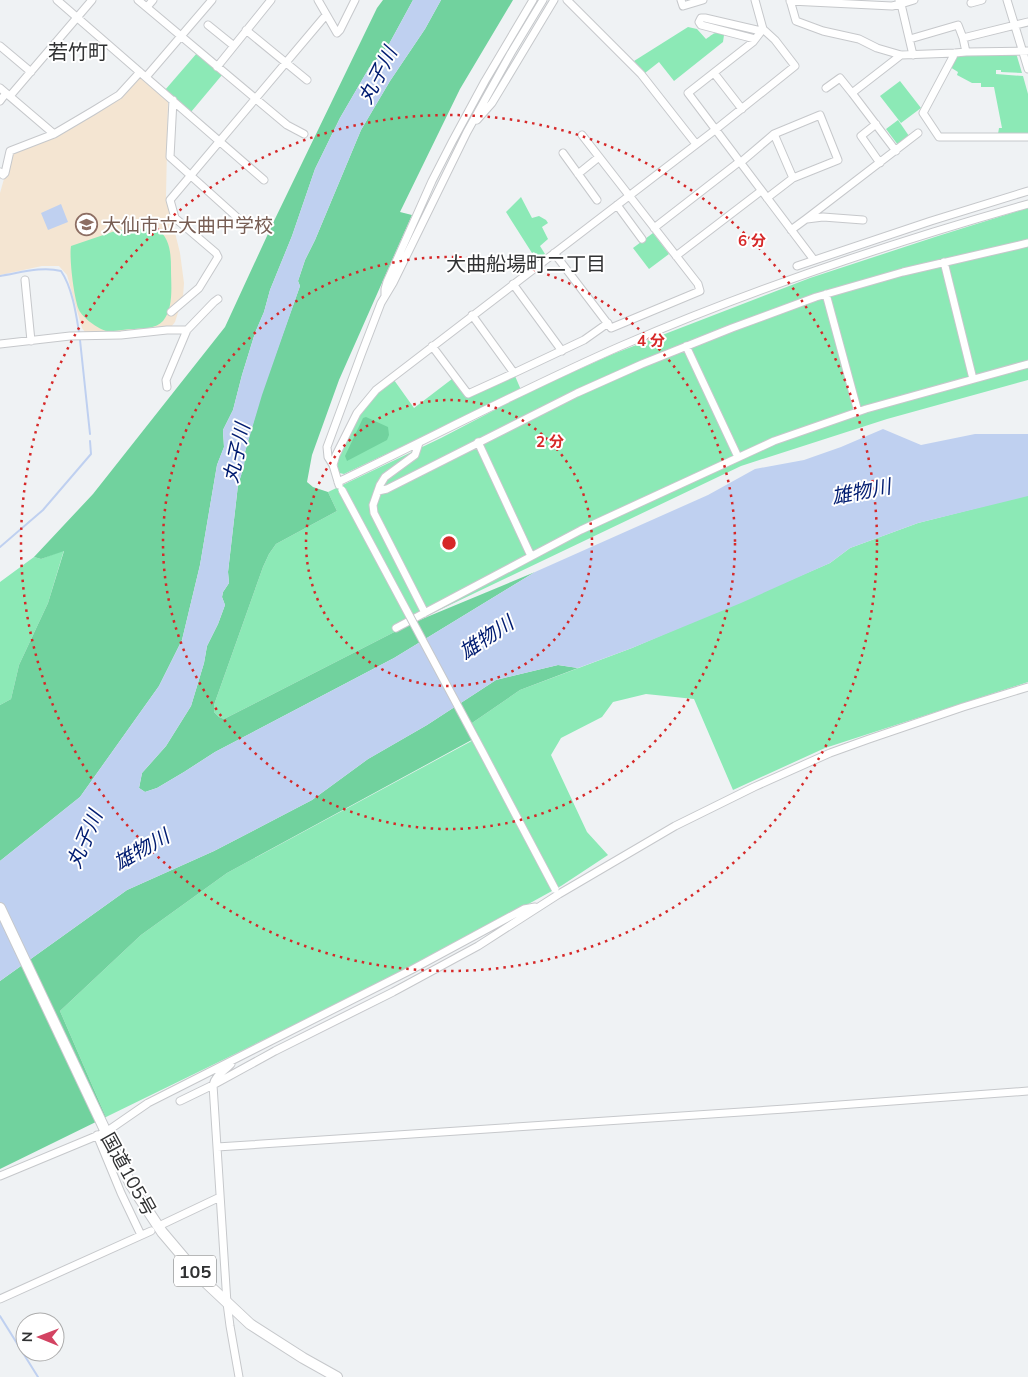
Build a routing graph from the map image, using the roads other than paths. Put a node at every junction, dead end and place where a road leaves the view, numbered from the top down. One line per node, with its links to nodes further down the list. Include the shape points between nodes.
1 (56, 0): 25 (street)
2 (92, 0): 25 (street)
3 (138, 0): 23 (street)
4 (153, 0): 23 (street)
5 (212, 0): 31 (street)
6 (318, 0): 24 (street)
7 (533, 0): 101 (street, via 469,109 432,181 386,282)
8 (543, 0): 60 (street)
9 (554, 0): 60 (street, via 492,103)
10 (567, 0): 68 (street, via 641,74)
11 (681, 0): 12 (street, via 683,6)
12 (703, 0)
13 (755, 0): 30 (street)
14 (914, 0): 21 (street)
15 (982, 0): 22 (street)
16 (1007, 0): 28 (street)
17 (268, 1): 29 (street)
18 (354, 1): 24 (street, via 337,32)
19 (790, 1): 20 (street); 40 (street, via 796,21)
20 (827, 1): 21 (street, via 892,6)
21 (900, 2): 34 (street)
22 (971, 3)
23 (147, 7): 31 (street)
24 (326, 15): 42 (street)
25 (77, 18): 45 (street); 46 (street)
26 (1028, 22): 28 (street)
27 (208, 25): 36 (street)
28 (1015, 25): 32 (street); 37 (street)
29 (246, 30): 36 (street); 42 (street)
30 (762, 30): 33 (street); 33 (street, via 705,18 699,22); 57 (street, via 775,40 795,66)
31 (181, 36): 43 (street); 48 (street)
32 (963, 38): 34 (street, via 958,25); 38 (street)
33 (755, 39): 47 (street)
34 (910, 39): 41 (street)
35 (0, 46): 45 (street)
36 (234, 46): 43 (street)
37 (1025, 50): 38 (street); 44 (street)
38 (966, 52): 39 (street)
39 (955, 53): 41 (street); 66 (street, via 923,113 939,137)
40 (901, 55): 41 (street); 52 (street)
41 (913, 55)
42 (286, 63): 49 (street); 54 (street)
43 (217, 67): 54 (street)
44 (1028, 69)
45 (31, 72): 53 (street)
46 (140, 72): 48 (street); 62 (street, via 119,95)
47 (714, 72): 57 (street); 59 (street, via 688,93)
48 (146, 77): 55 (street)
49 (307, 80)
50 (0, 88): 53 (street)
51 (826, 88): 52 (street, via 840,78)
52 (852, 93): 58 (street)
53 (8, 95): 56 (street); 62 (street)
54 (255, 99): 63 (street, via 287,125); 67 (street)
55 (173, 100): 67 (street); 76 (street, via 170,157)
56 (0, 101)
57 (742, 109): 59 (street)
58 (876, 124): 69 (street); 73 (street, via 861,136)
59 (715, 130): 68 (street); 72 (street)
60 (467, 132): 101 (street)
61 (918, 133): 69 (street)
62 (54, 134): 74 (street, via 10,151 5,172 3,175)
63 (304, 134)
64 (774, 134): 72 (street); 77 (street); 77 (street, via 820,115 838,160)
65 (582, 135): 71 (street)
66 (1028, 136)
67 (220, 141): 76 (street); 78 (street)
68 (696, 144): 81 (street)
69 (896, 151): 73 (street)
70 (563, 153): 75 (street)
71 (599, 157): 75 (street); 81 (street)
72 (739, 162): 79 (street); 89 (street)
73 (880, 162): 86 (street)
74 (0, 172)
75 (578, 174): 83 (street)
76 (190, 176): 87 (street); 103 (street, via 170,200 175,218 218,257 199,288)
77 (793, 178): 82 (street)
78 (264, 180)
79 (761, 191): 82 (street); 94 (street)
80 (1028, 191): 95 (street)
81 (629, 195): 85 (street); 89 (street)
82 (767, 198): 90 (street)
83 (597, 200)
84 (1028, 204): 118 (street, via 861,255 707,310 556,375)
85 (616, 205): 91 (street); 93 (street)
86 (806, 219): 88 (street); 90 (street)
87 (240, 220)
88 (863, 220)
89 (654, 228): 94 (street)
90 (791, 230): 95 (street)
91 (642, 239)
92 (1028, 243): 96 (street)
93 (554, 253): 99 (street); 105 (street)
94 (676, 256): 105 (street, via 700,291 611,328)
95 (814, 260): 97 (street)
96 (944, 262): 100 (street); 114 (street)
97 (798, 266)
98 (25, 280): 107 (street)
99 (513, 284): 104 (street); 111 (street)
100 (826, 294): 110 (street); 116 (street)
101 (385, 296): 120 (street, via 327,447)
102 (218, 299): 106 (street)
103 (171, 312)
104 (472, 315): 109 (street); 113 (street)
105 (608, 323): 111 (street)
106 (187, 330): 107 (street); 115 (street, via 166,380)
107 (31, 341): 108 (street)
108 (0, 344)
109 (432, 346): 113 (street, via 468,394); 120 (street, via 376,390 357,412)
110 (686, 346): 117 (street, via 577,393); 119 (street)
111 (562, 352): 113 (street)
112 (1028, 364): 114 (street)
113 (514, 373)
114 (974, 379): 116 (street)
115 (167, 387)
116 (858, 412): 119 (street)
117 (478, 442): 122 (street); 123 (street)
118 (419, 443): 121 (street); 122 (street, via 415,455 385,477)
119 (738, 457): 123 (street)
120 (333, 465): 121 (street)
121 (338, 482): 127 (street, bridge)
122 (378, 491): 124 (street, via 374,513)
123 (531, 556): 124 (street)
124 (425, 613): 125 (street)
125 (396, 628)
126 (1028, 687): 127 (street, via 830,753 675,826)
127 (557, 892): 128 (street)
128 (540, 906): 130 (street, via 524,909); 131 (street, via 478,946)
129 (0, 908): 134 (highway, 国道105号 / 105, via 100,1119)
130 (232, 1060): 131 (street); 134 (street, via 148,1103)
131 (213, 1085): 133 (street); 135 (street)
132 (1028, 1091): 135 (street)
133 (180, 1101)
134 (102, 1133): 136 (street); 140 (street, via 121,1193); 142 (highway, 国道105号 / 105, via 162,1232)
135 (217, 1147): 137 (street)
136 (0, 1176)
137 (220, 1197): 138 (street); 142 (street)
138 (163, 1224)
139 (151, 1231): 140 (street)
140 (141, 1235): 141 (street)
141 (0, 1299)
142 (227, 1303): 143 (street); 144 (highway, 国道105号 / 105, via 281,1345)
143 (239, 1377)
144 (337, 1377)

